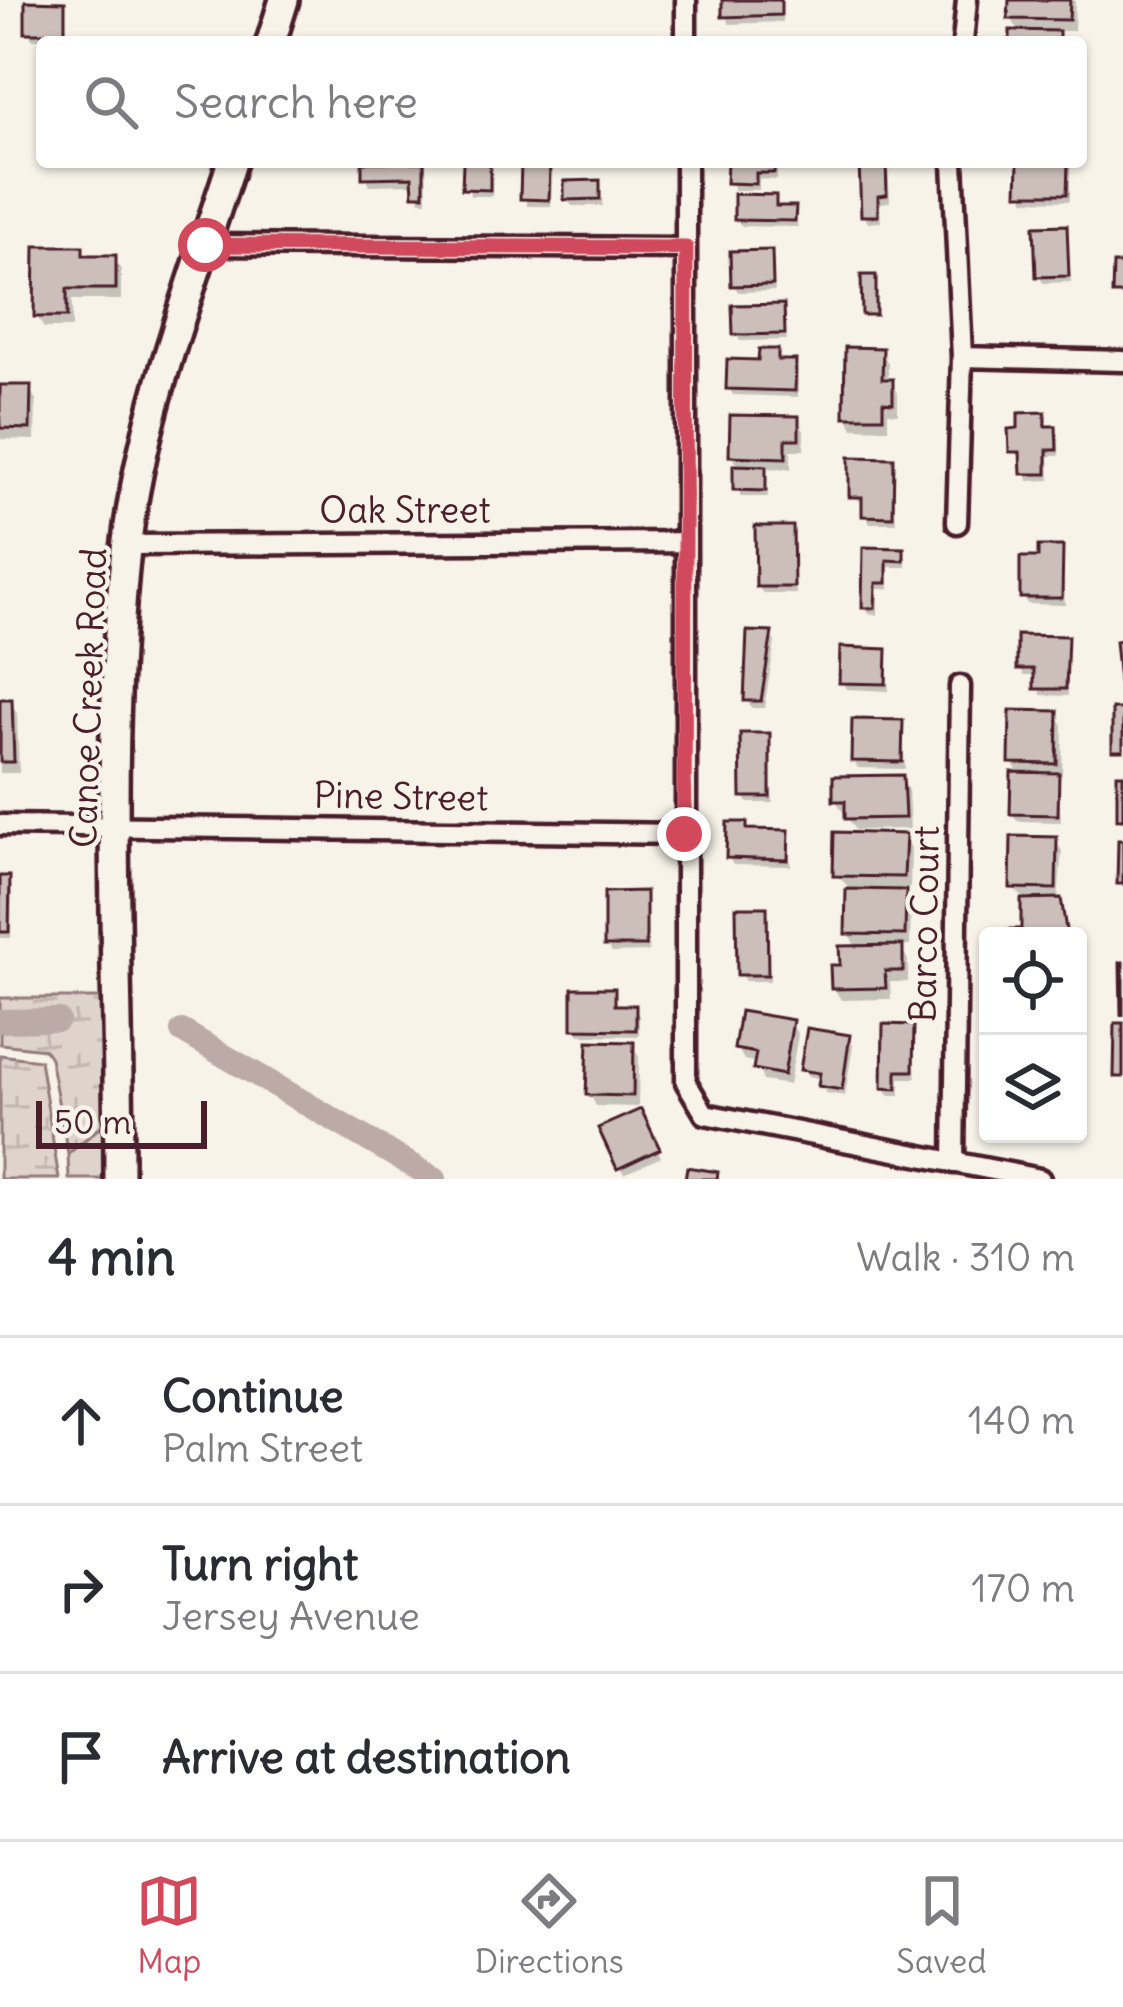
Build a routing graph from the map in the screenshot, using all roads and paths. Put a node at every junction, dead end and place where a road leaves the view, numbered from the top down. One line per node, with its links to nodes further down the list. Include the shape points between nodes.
1 (284, 0): 4 (main road)
2 (686, 0): 5 (street)
3 (967, 0): 6 (street)
4 (273, 36)
5 (686, 36)
6 (963, 36)
7 (230, 168): 10 (main road, Canoe Creek Road)
8 (686, 168): 11 (street)
9 (953, 168): 12 (street)
10 (205, 245): 11 (street); 16 (main road, Canoe Creek Road, via 152,416)
11 (686, 248): 15 (street)
12 (962, 357): 13 (street); 14 (street)
13 (1123, 361)
14 (957, 523)
15 (683, 542): 16 (street, Oak Street); 20 (street)
16 (127, 545): 19 (main road, Canoe Creek Road)
17 (960, 686): 21 (street, Barco Court)
18 (0, 825): 19 (street, Pine Street)
19 (118, 826): 20 (street, Pine Street); 22 (main road, Canoe Creek Road)
20 (684, 834): 21 (street, via 686,1082 705,1114)
21 (953, 1162): 23 (street)
22 (119, 1179)
23 (1040, 1179)

